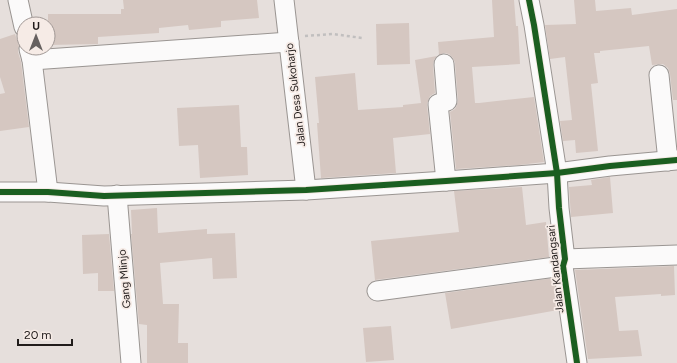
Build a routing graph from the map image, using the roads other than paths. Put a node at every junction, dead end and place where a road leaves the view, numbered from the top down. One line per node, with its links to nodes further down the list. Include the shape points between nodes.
1 (18, 0): 4 (street)
2 (284, 0): 5 (street, Jalan Desa Sukoharjo)
3 (529, 0): 11 (street, Jalan Kandangsari)
4 (22, 16)
5 (289, 39): 6 (street); 13 (street, Jalan Desa Sukoharjo)
6 (56, 52)
7 (30, 56): 15 (street)
8 (444, 64): 12 (street, via 447,101 438,104)
9 (659, 75): 10 (street)
10 (673, 161): 11 (street)
11 (557, 172): 12 (street); 18 (street, Jalan Kandangsari)
12 (446, 181): 13 (street)
13 (306, 190): 16 (street)
14 (0, 192): 15 (street)
15 (48, 192): 16 (street)
16 (117, 195): 20 (street, Gang Mlinjo)
17 (677, 255): 18 (street)
18 (564, 263): 19 (street); 21 (street, Jalan Kandangsari)
19 (377, 291)
20 (131, 363)
21 (577, 363)

